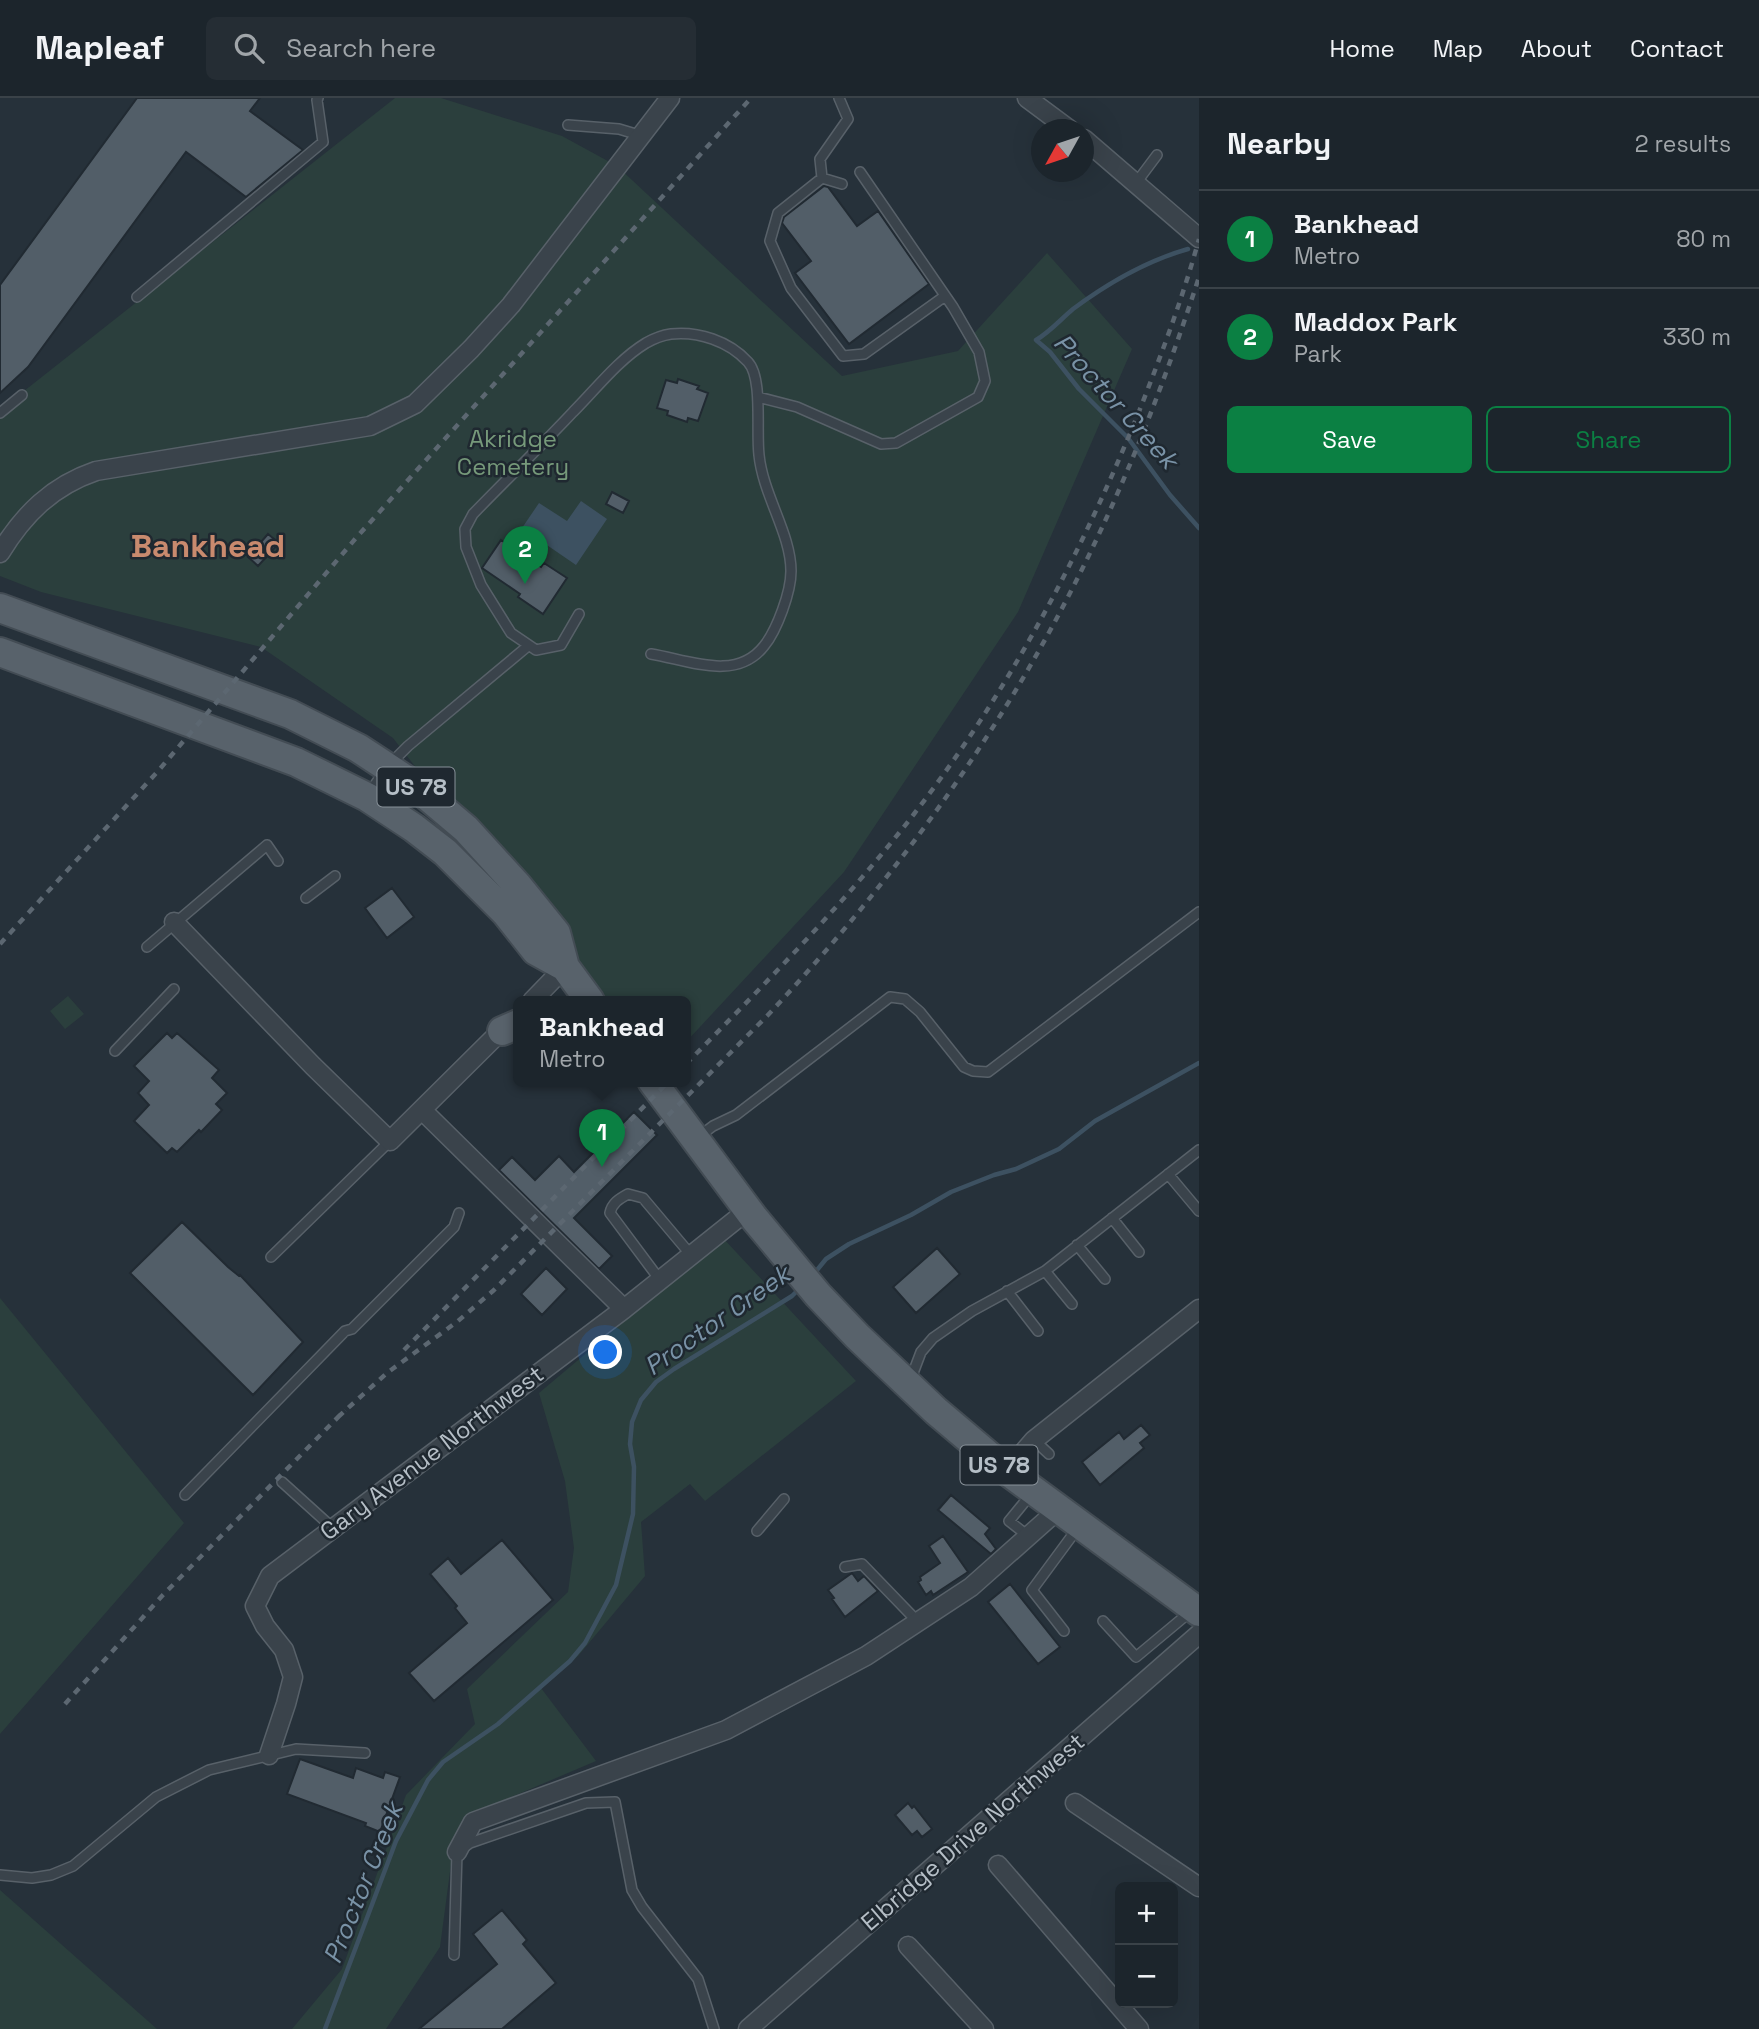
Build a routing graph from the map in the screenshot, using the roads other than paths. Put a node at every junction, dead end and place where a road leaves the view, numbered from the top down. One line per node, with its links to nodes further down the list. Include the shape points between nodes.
1 (318, 98): 16 (lane, via 323,142)
2 (670, 98): 7 (street)
3 (839, 98): 11 (lane, via 848,119 820,159)
4 (1027, 98): 5 (street)
5 (1055, 119)
6 (568, 125): 7 (lane)
7 (639, 135): 20 (street, via 511,306 415,404 370,426 79,477 32,509)
8 (1094, 148): 12 (street)
9 (1157, 155): 12 (lane)
10 (860, 172): 15 (lane)
11 (822, 178): 13 (lane); 15 (lane, via 778,213 770,241 791,288 843,356 864,354)
12 (1136, 183): 14 (street)
13 (842, 184)
14 (1199, 238)
15 (945, 296): 18 (lane, via 979,352 985,381 978,397 896,443 881,444 797,407)
16 (137, 297)
17 (22, 395): 19 (lane)
18 (758, 397): 23 (lane, via 750,363 732,348 699,334 670,334 648,341 473,514 465,529 466,547 481,585 511,633); 25 (lane, via 762,479 789,552 791,574 776,627 763,647 734,666 717,668)
19 (0, 413)
20 (0, 553)
21 (0, 608): 26 (main road, US 78, via 290,714)
22 (579, 614): 23 (lane, via 561,645 536,650)
23 (527, 646): 26 (lane)
24 (0, 652): 27 (main road, US 78, via 275,754)
25 (651, 654)
26 (387, 767): 27 (lane); 34 (main road, US 78, via 439,806 493,857 556,933)
27 (367, 797): 34 (main road, US 78, via 445,852 506,913 536,951)
28 (278, 861): 32 (lane, via 267,845)
29 (335, 876): 30 (lane)
30 (306, 898)
31 (1199, 912): 42 (lane, via 988,1072 964,1067 920,1012 905,999 890,997 736,1115)
32 (174, 922): 33 (lane); 43 (street)
33 (147, 947)
34 (565, 967): 36 (street); 37 (main road, US 78)
35 (174, 989): 39 (lane)
36 (537, 996)
37 (586, 996)
38 (513, 1023): 41 (street)
39 (115, 1051)
40 (657, 1087): 42 (main road, US 78)
41 (422, 1110): 43 (street); 59 (street)
42 (696, 1139): 46 (main road, US 78)
43 (390, 1141): 53 (lane)
44 (1199, 1150): 45 (lane)
45 (1168, 1174): 47 (lane); 49 (lane)
46 (748, 1210): 52 (street, Gary Avenue Northwest); 62 (main road, US 78, via 818,1295)
47 (1199, 1211)
48 (459, 1213): 68 (lane, via 454,1227)
49 (1112, 1218): 50 (lane); 51 (lane)
50 (1077, 1245): 54 (lane); 55 (lane)
51 (1139, 1252)
52 (691, 1255): 56 (street, Gary Avenue Northwest); 56 (lane, via 643,1198 628,1194 621,1198 610,1213)
53 (271, 1257)
54 (1045, 1271): 57 (lane); 58 (lane)
55 (1105, 1279)
56 (660, 1280): 59 (street, Gary Avenue Northwest)
57 (1007, 1291): 61 (lane); 62 (lane, via 933,1338 921,1352)
58 (1072, 1304)
59 (624, 1309): 71 (street, Gary Avenue Northwest)
60 (1199, 1309): 63 (street)
61 (1038, 1331)
62 (909, 1384): 65 (main road, US 78)
63 (1034, 1440): 64 (lane); 65 (street)
64 (1049, 1454)
65 (1007, 1471): 67 (main road, US 78)
66 (282, 1482): 71 (lane)
67 (1034, 1491): 70 (main road, US 78); 73 (lane, via 1009,1521)
68 (185, 1495)
69 (784, 1499): 72 (lane)
70 (1070, 1517): 73 (street); 75 (main road, US 78); 78 (lane, via 1032,1590)
71 (334, 1529): 80 (street, Gary Avenue Northwest, via 270,1576 255,1606 284,1650 293,1677)
72 (757, 1531)
73 (1028, 1536): 77 (street, via 971,1587)
74 (845, 1567): 77 (lane, via 862,1564)
75 (1197, 1618): 76 (lane, via 1178,1624 1136,1657); 89 (street, Elbridge Drive Northwest)
76 (1102, 1621)
77 (918, 1622): 82 (street, via 866,1656 726,1730 473,1822)
78 (1064, 1631)
79 (365, 1753): 80 (lane, via 296,1749)
80 (269, 1755): 84 (lane, via 209,1770 156,1797 73,1867 32,1878)
81 (1075, 1803): 85 (street)
82 (457, 1852): 87 (lane); 88 (lane, via 470,1843 586,1803 615,1802 632,1890 698,1979)
83 (999, 1865): 91 (street)
84 (0, 1875)
85 (1199, 1887)
86 (908, 1946): 90 (street)
87 (454, 1955)
88 (714, 2029)
89 (748, 2029)
90 (984, 2029)
91 (1139, 2029)

